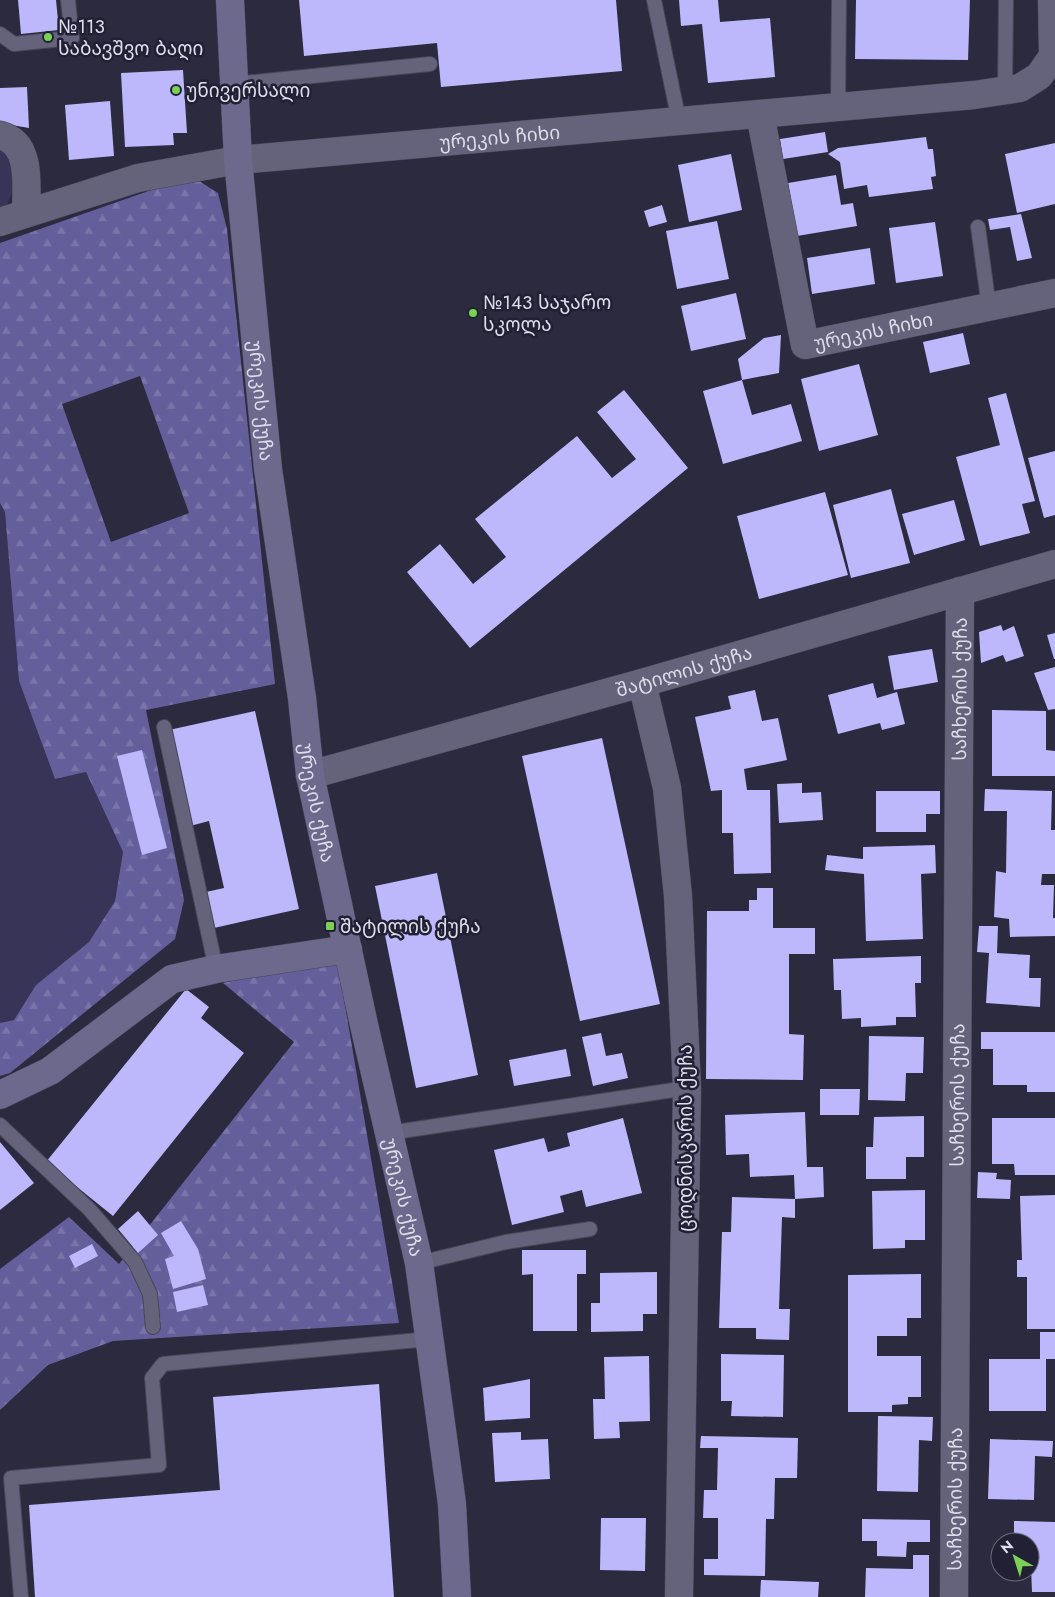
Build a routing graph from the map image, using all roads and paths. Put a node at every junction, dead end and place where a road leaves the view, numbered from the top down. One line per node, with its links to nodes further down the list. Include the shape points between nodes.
1 (68, 0): 7 (lane, via 72,38 14,44)
2 (230, 0): 9 (street, ურეკის ქუჩა)
3 (654, 0): 13 (lane)
4 (839, 0): 11 (lane)
5 (1006, 0): 10 (lane)
6 (1052, 0): 10 (street, ურეკის ჩიხი, via 1053,56 1039,76 1020,88)
7 (0, 34)
8 (430, 64): 9 (lane)
9 (234, 84): 15 (street, ურეკის ქუჩა)
10 (1005, 91): 11 (street, ურეკის ჩიხი)
11 (838, 107): 12 (street, ურეკის ჩიხი)
12 (760, 114): 13 (street, ურეკის ჩიხი); 20 (street, ურეკის ჩიხი, via 805,345)
13 (679, 121): 15 (street, ურეკის ჩიხი)
14 (0, 135): 16 (street, via 17,146 26,168)
15 (238, 160): 16 (street, ურეკის ჩიხი, via 138,178); 25 (street, ურეკის ქუჩა, via 268,469 302,698)
16 (26, 213): 17 (street, ურეკის ჩიხი)
17 (0, 222)
18 (978, 227): 20 (lane)
19 (1055, 294): 20 (street, ურეკის ჩიხი)
20 (989, 307)
21 (1055, 564): 22 (street, შატილის ქუჩა)
22 (960, 591): 23 (street, შატილის ქუჩა); 39 (street, საჩხერის ქუჩა)
23 (642, 683): 25 (street, შატილის ქუჩა); 28 (street, ცოდნისკარის ქუჩა, via 668,788 678,896)
24 (164, 727): 27 (lane)
25 (310, 775): 26 (street, ურეკის ქუჩა)
26 (348, 949): 27 (street); 31 (street, ურეკის ქუჩა)
27 (216, 969): 29 (street, via 172,978 50,1072)
28 (687, 1088): 31 (lane); 38 (street, ცოდნისკარის ქუჩა)
29 (0, 1096)
30 (0, 1126): 34 (lane, via 89,1209 135,1262 150,1294)
31 (389, 1133): 33 (street, ურეკის ქუჩა)
32 (590, 1229): 33 (lane, via 506,1242)
33 (419, 1263): 35 (street, ურეკის ქუჩა)
34 (153, 1327)
35 (429, 1338): 36 (lane, via 163,1364 152,1378 159,1465 11,1478); 37 (street, ურეკის ქუჩა, via 452,1504)
36 (21, 1597)
37 (457, 1597)
38 (679, 1597)
39 (954, 1597)

